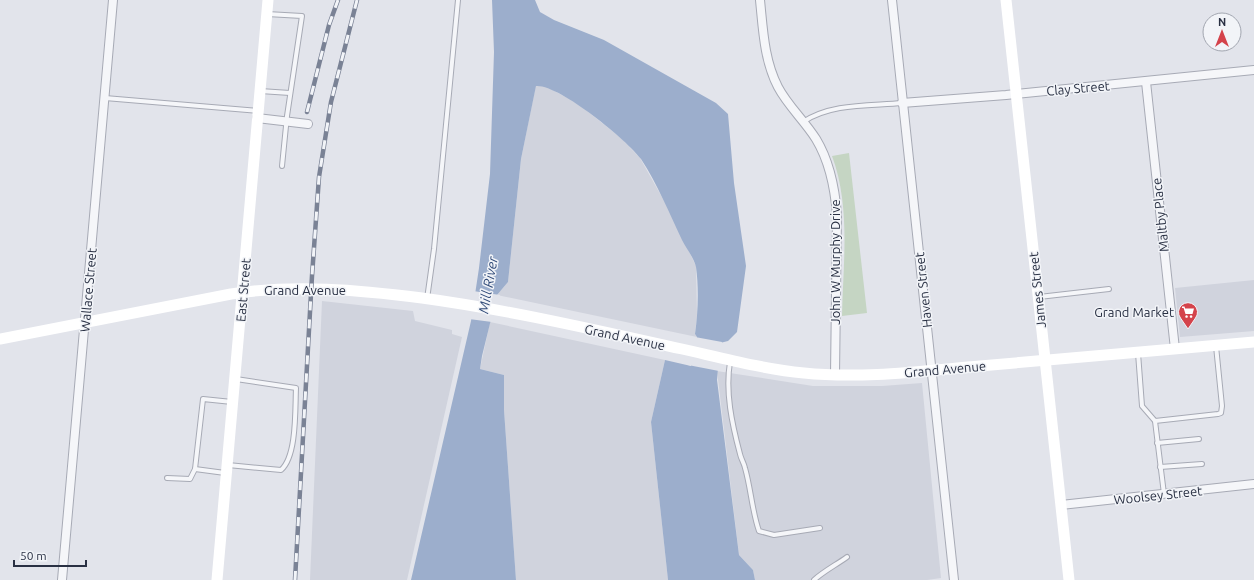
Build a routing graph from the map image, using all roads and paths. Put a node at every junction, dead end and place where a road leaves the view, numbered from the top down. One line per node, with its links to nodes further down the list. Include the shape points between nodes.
1 (113, 0): 13 (street, Wallace Street)
2 (268, 0): 7 (main road, East Street)
3 (458, 0): 23 (lane)
4 (760, 0): 17 (street, John W Murphy Drive, via 771,70 778,86)
5 (892, 0): 14 (street, Haven Street)
6 (1006, 0): 12 (main road, James Street)
7 (267, 14): 10 (main road, East Street); 11 (lane, via 302,16)
8 (1254, 70): 9 (street, Clay Street)
9 (1146, 82): 12 (street, Clay Street); 28 (street, Maltby Place)
10 (260, 91): 11 (lane); 15 (main road, East Street)
11 (290, 93): 16 (lane)
12 (1017, 94): 14 (street, Clay Street); 22 (main road, James Street)
13 (105, 98): 15 (lane); 24 (street, Wallace Street)
14 (902, 103): 17 (lane, via 831,110 814,115); 32 (street, Haven Street)
15 (258, 114): 16 (street); 21 (main road, East Street)
16 (286, 121): 18 (street); 19 (lane)
17 (803, 122): 33 (street, John W Murphy Drive, via 822,150 836,197)
18 (308, 124)
19 (282, 166)
20 (1109, 289): 22 (lane)
21 (243, 292): 23 (main road, Grand Avenue, via 336,289); 24 (main road, Grand Avenue); 34 (main road, East Street)
22 (1038, 297): 31 (main road, James Street)
23 (427, 299): 30 (main road, Grand Avenue, via 497,309)
24 (85, 322): 25 (main road, Grand Avenue); 49 (street, Wallace Street)
25 (0, 339)
26 (1254, 342): 27 (main road, Grand Avenue)
27 (1216, 345): 28 (main road, Grand Avenue); 36 (lane, via 1221,412)
28 (1175, 349): 29 (main road, Grand Avenue)
29 (1138, 352): 31 (main road, Grand Avenue); 36 (lane, via 1142,406)
30 (726, 358): 33 (main road, Grand Avenue, via 786,370); 47 (lane, via 731,414 759,531 774,535)
31 (1045, 361): 32 (main road, Grand Avenue); 46 (main road, James Street)
32 (932, 370): 33 (main road, Grand Avenue); 52 (street, Haven Street)
33 (835, 375)
34 (235, 379): 35 (main road, East Street); 42 (lane, via 296,388 291,452 286,466 280,470)
35 (233, 402): 41 (lane, via 203,399); 42 (main road, East Street)
36 (1155, 421): 38 (lane)
37 (1199, 439): 38 (lane)
38 (1157, 443): 40 (lane)
39 (1202, 464): 40 (lane)
40 (1160, 467): 45 (lane)
41 (195, 469): 42 (lane); 43 (lane, via 190,479)
42 (227, 469): 50 (main road, East Street)
43 (167, 478)
44 (1254, 484): 45 (street, Woolsey Street)
45 (1164, 494): 46 (street, Woolsey Street)
46 (1061, 505): 53 (main road, James Street)
47 (820, 528)
48 (847, 558): 51 (lane, via 824,570)
49 (62, 580)
50 (217, 580)
51 (814, 580)
52 (954, 580)
53 (1069, 580)

